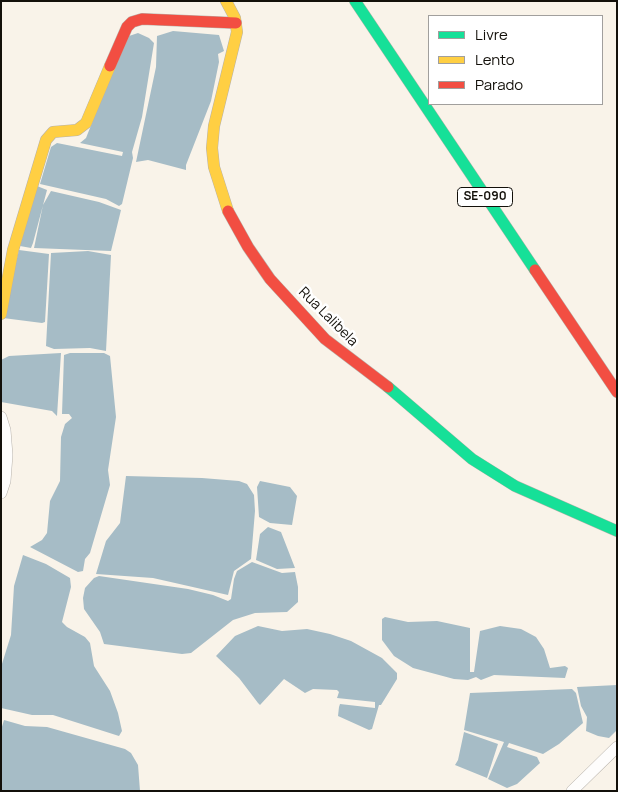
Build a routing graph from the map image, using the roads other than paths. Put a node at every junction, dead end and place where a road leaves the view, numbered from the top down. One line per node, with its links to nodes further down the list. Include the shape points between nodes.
1 (226, 1): 3 (street)
2 (355, 1): 5 (street, SE-090)
3 (236, 23): 4 (street, via 142,19 127,27 86,122 77,130 51,133 46,140 13,250); 8 (street, Rua Lalibela, via 236,38 214,126 212,156 224,204 270,279 325,339 410,404 472,458 515,486)
4 (1, 314)
5 (617, 392)
6 (1, 417): 7 (street, via 7,444)
7 (1, 493)
8 (617, 531)
9 (617, 746): 10 (street)
10 (572, 791)

